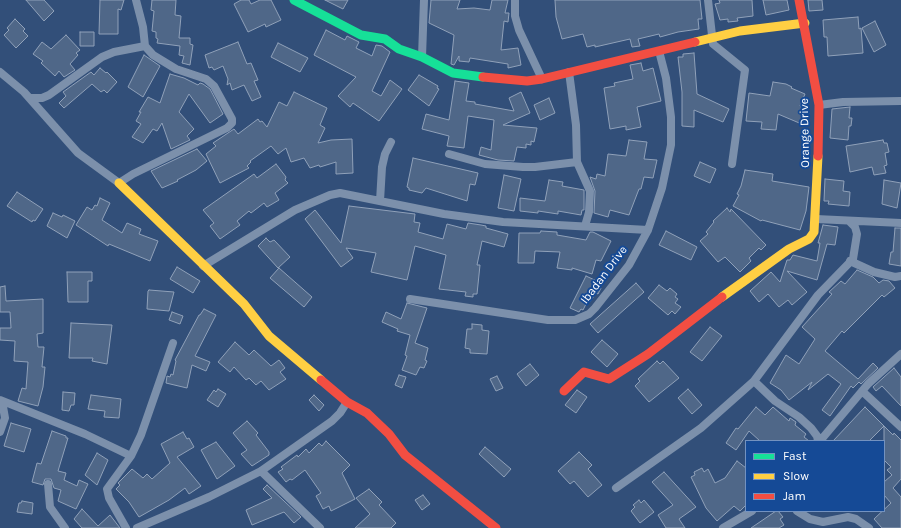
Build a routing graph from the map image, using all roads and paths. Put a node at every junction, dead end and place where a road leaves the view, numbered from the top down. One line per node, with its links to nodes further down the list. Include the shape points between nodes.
1 (136, 0): 9 (street)
2 (294, 0): 11 (street, via 361,35 385,39 399,49)
3 (424, 0): 11 (street)
4 (515, 0): 14 (street, via 515,16 519,30)
5 (708, 0): 8 (street)
6 (799, 0): 7 (street, Orange Drive)
7 (805, 23): 8 (street, via 740,31); 17 (street, Orange Drive)
8 (712, 38): 10 (street); 21 (street, via 715,47 745,70)
9 (145, 46): 15 (street, via 108,54 49,95); 22 (street, via 153,55 176,69 206,79 214,86 229,112 232,123 215,135)
10 (659, 51): 13 (street); 28 (street, Ibadan Drive, via 666,78 671,118 671,145 662,188)
11 (422, 57): 14 (street, via 441,68 468,77 527,81)
12 (0, 72): 15 (street)
13 (569, 72): 14 (street); 20 (street, via 576,125)
14 (542, 79)
15 (30, 98): 22 (street, via 78,153)
16 (901, 101): 17 (street)
17 (819, 105): 24 (street, Orange Drive)
18 (391, 142): 23 (street, via 385,154)
19 (449, 154): 20 (street, via 485,164 523,167)
20 (577, 162): 27 (street, via 590,191 590,212)
21 (732, 164)
22 (120, 183): 30 (street)
23 (380, 201): 27 (street, via 444,214 503,222); 30 (street, via 340,192 330,195 295,210)
24 (816, 219): 25 (street); 36 (street, Orange Drive, via 814,232 809,239 766,265 648,354 609,379 584,372)
25 (850, 222): 26 (street); 29 (street, via 857,234 855,250)
26 (901, 223)
27 (585, 226): 28 (street)
28 (648, 230): 32 (street, Ibadan Drive, via 629,265 595,308 589,314 575,320 548,320)
29 (850, 261): 31 (street, via 874,272); 35 (street, via 818,295)
30 (203, 266): 39 (street, via 244,304 269,336)
31 (901, 276)
32 (410, 300)
33 (173, 343): 44 (street, via 147,421)
34 (901, 354): 37 (street)
35 (754, 381): 42 (street, via 762,391 800,417 812,428); 47 (street, via 701,428)
36 (564, 391)
37 (862, 391): 40 (street); 43 (street)
38 (1, 400): 41 (street, via 5,418); 44 (street, via 85,434)
39 (346, 402): 45 (street, via 332,421); 55 (street, via 367,413 389,434 405,455)
40 (901, 427)
41 (0, 432)
42 (819, 440)
43 (820, 440)
44 (131, 456): 52 (street, via 107,489 109,498)
45 (261, 471): 53 (street); 54 (street)
46 (48, 484): 51 (street, via 50,506)
47 (616, 488)
48 (750, 512): 56 (street)
49 (799, 512): 50 (street, via 810,519)
50 (830, 525): 57 (street, via 848,517)
51 (65, 528)
52 (126, 528)
53 (138, 528)
54 (320, 528)
55 (496, 528)
56 (723, 528)
57 (869, 528)

